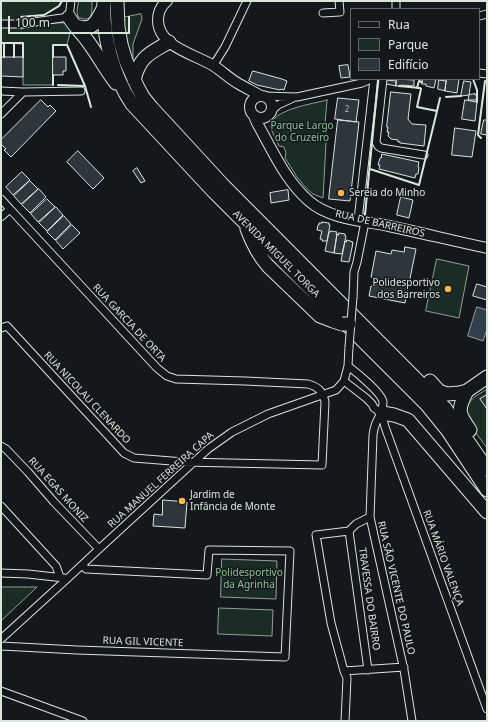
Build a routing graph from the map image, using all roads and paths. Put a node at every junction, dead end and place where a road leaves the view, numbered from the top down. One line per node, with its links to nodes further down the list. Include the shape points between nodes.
1 (71, 1): 8 (street)
2 (117, 1): 12 (highway, AVENIDA MIGUEL TORGA, via 121,44)
3 (167, 1): 10 (street, via 158,14 158,26)
4 (247, 1): 11 (street)
5 (339, 1): 7 (street, via 340,12)
6 (104, 5): 8 (highway, via 91,26 82,28); 20 (highway, AVENIDA MIGUEL TORGA, via 110,51)
7 (323, 13)
8 (72, 22): 9 (street); 20 (highway)
9 (1, 24)
10 (169, 42): 11 (street); 12 (highway, via 144,57 139,63)
11 (213, 66): 16 (street)
12 (134, 80): 37 (highway, AVENIDA MIGUEL TORGA, via 152,108 203,164)
13 (369, 80): 22 (street)
14 (374, 80): 32 (street)
15 (383, 80): 28 (street, via 376,142 378,146)
16 (240, 84): 21 (street); 23 (street)
17 (1, 91): 19 (street)
18 (81, 91): 19 (street)
19 (23, 92): 24 (street)
20 (125, 94): 33 (highway, AVENIDA MIGUEL TORGA, via 139,112)
21 (262, 96): 22 (street); 23 (street, via 253,98); 25 (street, via 271,102)
22 (297, 96): 25 (street, via 278,105)
23 (250, 105): 26 (street)
24 (1, 114)
25 (268, 114): 26 (street); 27 (street, via 263,124)
26 (254, 116): 27 (street, RUA DE BARREIROS)
27 (264, 134): 32 (street, RUA DE BARREIROS, via 284,172 311,203 338,216)
28 (424, 155)
29 (1, 199): 30 (street, RUA GARCIA DE ORTA)
30 (10, 209): 31 (street); 42 (street, RUA GARCIA DE ORTA, via 167,376 176,379 308,384)
31 (1, 217)
32 (361, 221): 34 (street, RUA DE BARREIROS); 35 (street, bridge, via 353,297)
33 (245, 223): 35 (highway, via 255,248 268,266 320,316); 48 (highway, AVENIDA MIGUEL TORGA, via 427,405 448,431)
34 (487, 248)
35 (347, 324): 38 (street, bridge)
36 (1, 328): 46 (street, RUA NICOLAU CLENARDO, via 7,326 124,453 134,458)
37 (393, 355): 41 (highway, via 411,364 439,391 447,394); 47 (highway, AVENIDA MIGUEL TORGA, via 445,408)
38 (348, 366): 40 (street); 43 (street, RUA MÁRIO VALENÇA, via 380,396 383,402)
39 (487, 377): 41 (highway)
40 (344, 381): 42 (street, RUA MANUEL FERREIRA CAPA, via 336,390); 43 (street)
41 (467, 391): 45 (highway, via 459,408 462,419)
42 (323, 394): 46 (street, RUA MANUEL FERREIRA CAPA, via 268,414 232,432); 46 (street, via 325,402 322,465)
43 (382, 413): 50 (highway, via 394,414 408,420); 51 (street, RUA SÃO VICENTE DO PAULO, via 374,426); 64 (street, RUA MÁRIO VALENÇA, via 385,428)
44 (1, 446): 53 (street, RUA EGAS MONIZ)
45 (487, 456)
46 (194, 462): 53 (street, RUA MANUEL FERREIRA CAPA)
47 (487, 469)
48 (487, 490)
49 (1, 506): 56 (street, via 56,566)
50 (487, 512)
51 (370, 517): 52 (street); 60 (street, RUA SÃO VICENTE DO PAULO)
52 (349, 531): 61 (street, TRAVESSA DO BAIRRO); 62 (street, via 316,535 331,623)
53 (99, 549): 54 (street, RUA MANUEL FERREIRA CAPA)
54 (82, 565): 57 (street, RUA MANUEL FERREIRA CAPA); 59 (street, RUA GIL VICENTE, via 86,569 207,575 209,550 290,551 285,657)
55 (1, 573): 56 (street)
56 (60, 577): 57 (street)
57 (68, 578): 58 (street, RUA MANUEL FERREIRA CAPA)
58 (1, 639)
59 (1, 646)
60 (404, 667): 61 (street); 67 (street, RUA SÃO VICENTE DO PAULO)
61 (368, 670): 62 (street)
62 (344, 671): 66 (street, via 347,678)
63 (1, 691): 65 (street)
64 (487, 710)
65 (83, 721)
66 (345, 721)
67 (412, 721)

